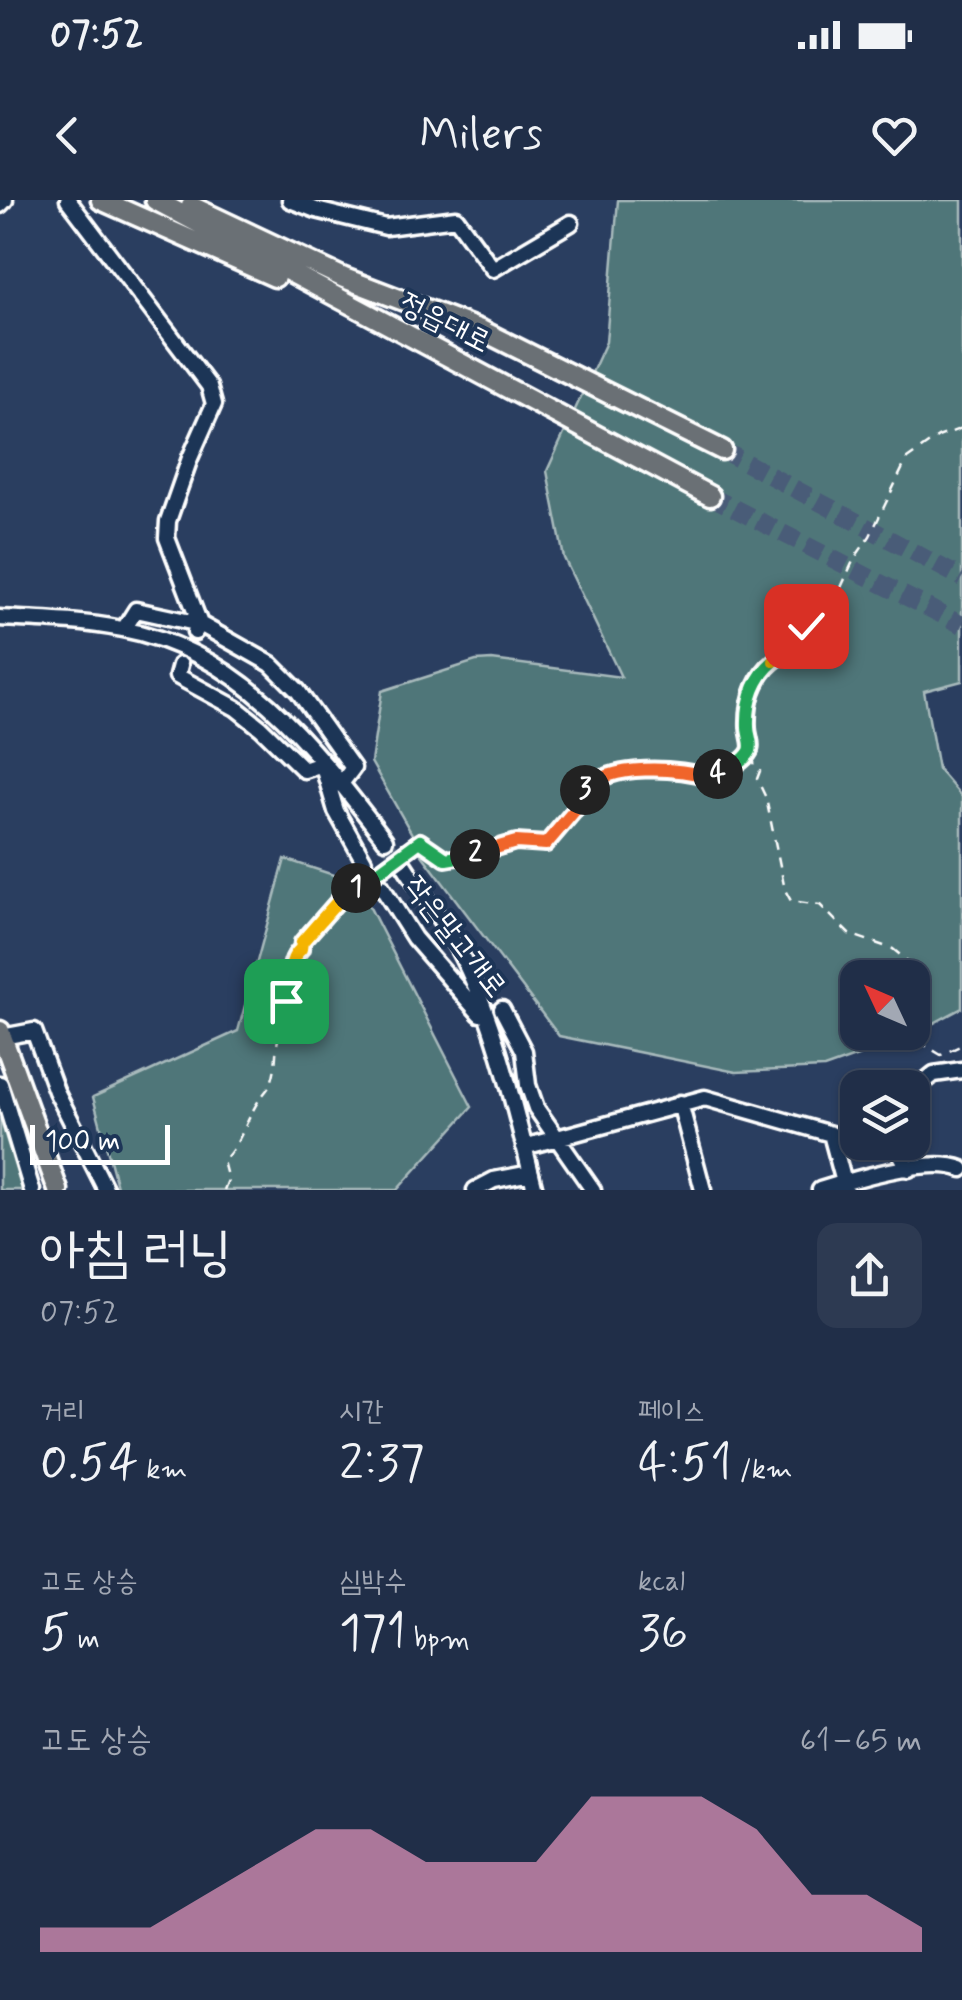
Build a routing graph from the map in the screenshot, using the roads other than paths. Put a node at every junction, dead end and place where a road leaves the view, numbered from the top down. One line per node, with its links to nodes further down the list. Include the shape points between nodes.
1 (68, 200): 13 (street, via 209,386 214,404 167,538)
2 (102, 200): 9 (main road, via 386,332)
3 (155, 200): 9 (main road, 정읍대로)
4 (180, 200): 8 (main road, 정읍대로)
5 (198, 200): 8 (main road)
6 (290, 200): 7 (street, via 386,228 456,218 494,269)
7 (570, 224)
8 (344, 278): 10 (main road, 정읍대로, via 482,331)
9 (418, 338): 11 (main road, 정읍대로)
10 (722, 450)
11 (710, 496)
12 (0, 618): 14 (street, 작은말고개로)
13 (198, 628): 14 (street, via 136,610); 17 (street, via 271,664 298,691 353,768)
14 (124, 629): 16 (street, 작은말고개로, via 188,649 234,675 278,712)
15 (180, 665): 16 (street, via 177,676 236,708 304,770)
16 (322, 764): 17 (street, 작은말고개로); 19 (street, 작은말고개로, via 336,811)
17 (340, 785): 18 (street, 작은말고개로)
18 (384, 840)
19 (364, 861)
20 (404, 865): 23 (street, 작은말고개로, via 454,942)
21 (380, 884): 23 (street, 작은말고개로, via 414,938)
22 (502, 1009): 29 (street, via 524,1051 530,1094)
23 (488, 1023): 30 (street, 작은말고개로)
24 (1, 1034): 37 (main road); 38 (street, via 34,1030)
25 (962, 1070): 26 (street)
26 (930, 1077)
27 (0, 1084): 36 (street)
28 (680, 1103): 29 (street); 35 (street, via 728,1102 831,1134); 42 (street)
29 (558, 1138): 30 (street); 41 (street)
30 (524, 1147): 34 (street, 작은말고개로)
31 (904, 1160): 33 (street)
32 (962, 1168): 33 (street, via 945,1163)
33 (909, 1169): 35 (street)
34 (531, 1173): 39 (street); 40 (street, 작은말고개로)
35 (845, 1186): 43 (street)
36 (32, 1190)
37 (58, 1190)
38 (106, 1190)
39 (475, 1190)
40 (535, 1190)
41 (593, 1190)
42 (703, 1190)
43 (820, 1190)

